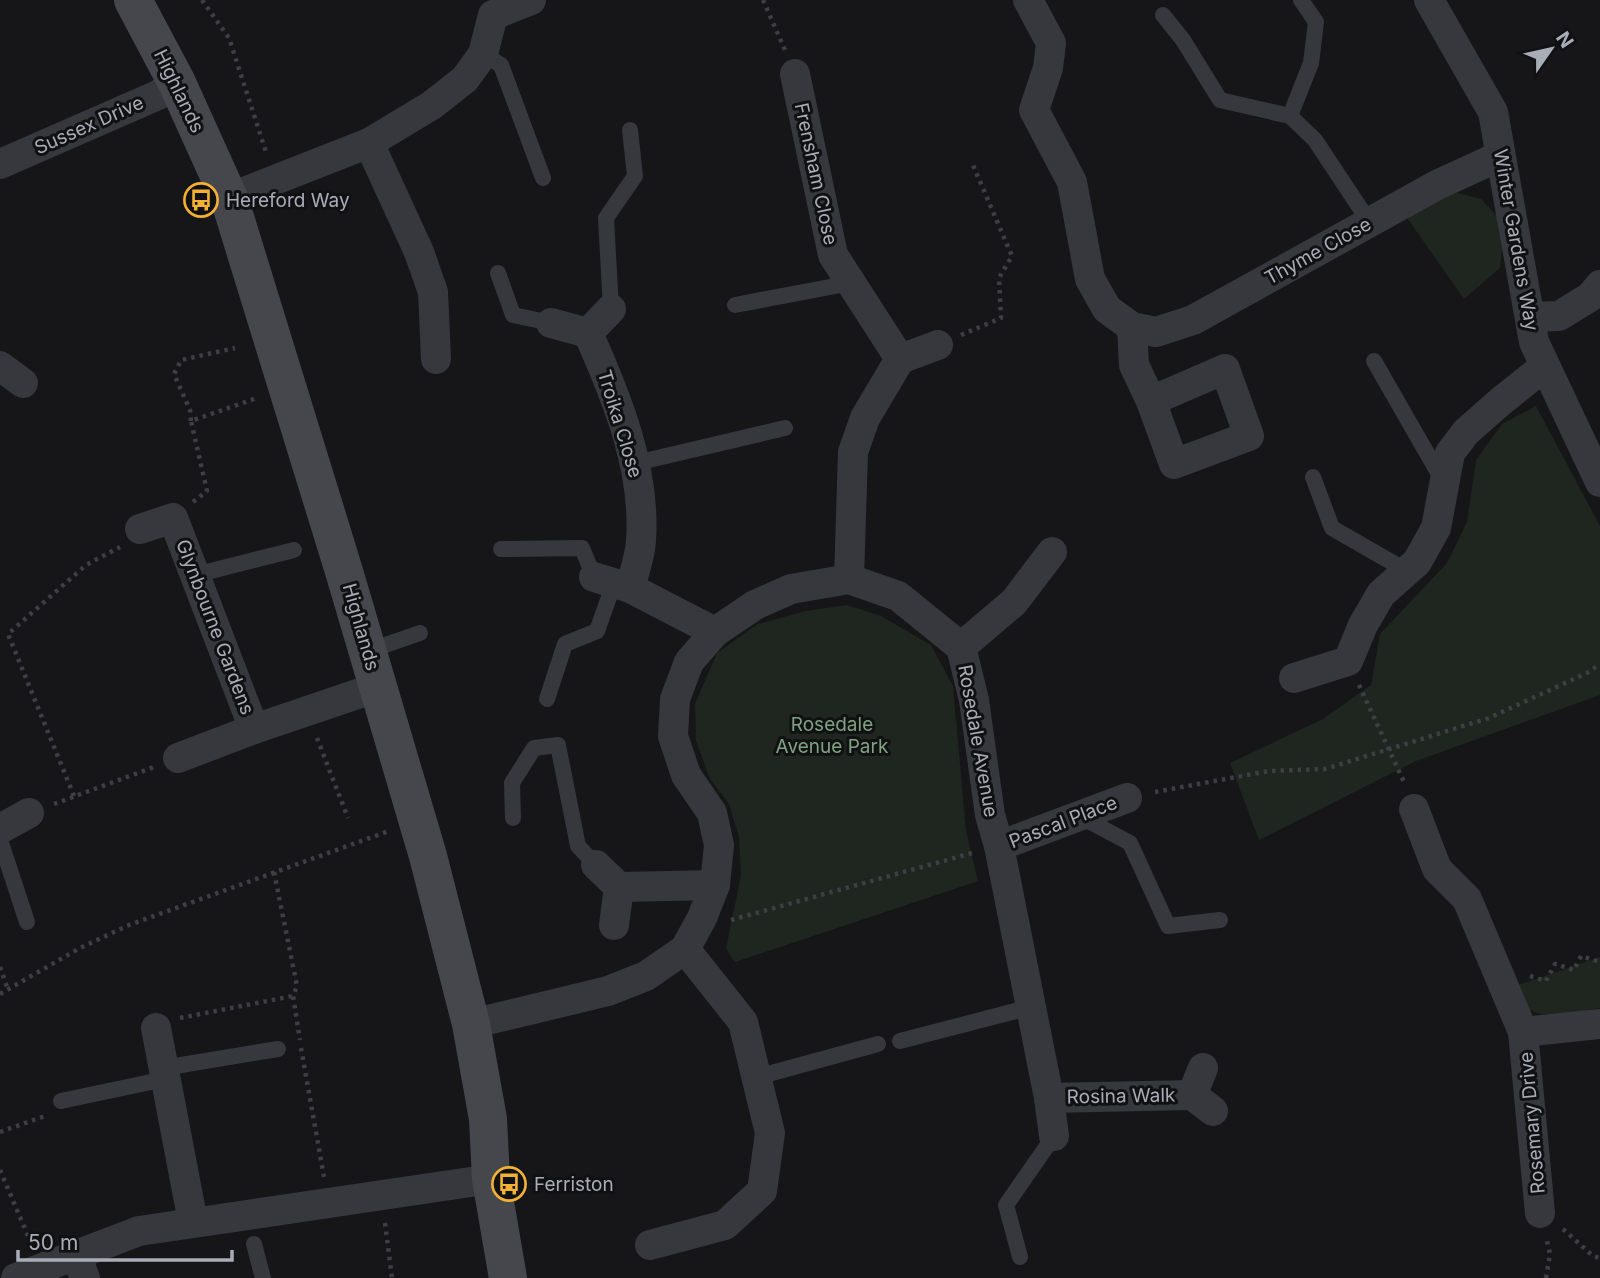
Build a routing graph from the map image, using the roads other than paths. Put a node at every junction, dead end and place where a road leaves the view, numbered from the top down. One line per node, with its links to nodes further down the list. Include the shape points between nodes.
1 (133, 0): 10 (street, Highlands)
2 (531, 0): 6 (street)
3 (1028, 0): 26 (street, via 1051,43 1034,110 1072,182 1090,279 1107,309)
4 (1301, 0): 11 (lane, via 1316,22 1311,63)
5 (1442, 6): 15 (street, Winter Gardens Way, via 1493,112)
6 (490, 8): 8 (street)
7 (1163, 15): 11 (lane, via 1220,100)
8 (483, 54): 13 (street, via 465,79); 16 (lane, via 501,65)
9 (795, 74): 20 (street, Frensham Close, via 833,255)
10 (177, 83): 14 (street, Sussex Drive, via 158,95); 17 (street, Highlands)
11 (1290, 116): 18 (lane, via 1315,140)
12 (630, 130): 23 (lane, via 635,176 606,218)
13 (369, 143): 17 (street); 29 (street, via 433,292)
14 (4, 154)
15 (1500, 156): 18 (street, Thyme Close); 24 (street, Winter Gardens Way)
16 (542, 178)
17 (229, 198): 50 (street, Highlands)
18 (1370, 222): 26 (street, Thyme Close, via 1193,320 1156,332)
19 (498, 273): 25 (lane, via 513,315)
20 (851, 283): 22 (lane); 30 (street, Frensham Close)
21 (1600, 285): 24 (street, via 1590,297 1559,316)
22 (735, 305)
23 (611, 309): 27 (street)
24 (1530, 317): 32 (street, Winter Gardens Way)
25 (551, 323): 27 (street)
26 (1132, 327): 33 (street, via 1134,365)
27 (588, 333): 35 (street, Troika Close)
28 (938, 345): 30 (street)
29 (436, 359)
30 (900, 359): 45 (street, via 865,418 853,452)
31 (1374, 362): 38 (lane)
32 (1545, 366): 37 (street, Winter Gardens Way); 38 (street, via 1466,432 1450,453)
33 (1151, 401)
34 (785, 428): 35 (lane)
35 (636, 463): 46 (street, Troika Close, via 641,543)
36 (1313, 477): 43 (lane, via 1332,528)
37 (1600, 482)
38 (1444, 484): 43 (street, via 1436,528)
39 (135, 535): 44 (street, Glynbourne Gardens, via 173,518)
40 (501, 549): 46 (lane, via 582,548)
41 (294, 550): 44 (lane)
42 (1052, 552): 49 (street, via 1014,602)
43 (1407, 571): 51 (street, via 1381,594 1348,661)
44 (195, 575): 54 (street, Glynbourne Gardens)
45 (849, 579): 47 (street, Rosedale Avenue, via 792,589 755,605); 49 (street, Rosedale Avenue, via 898,596)
46 (613, 583): 47 (street); 53 (lane, via 597,631 565,644)
47 (715, 632): 65 (street, Rosedale Avenue, via 689,662 674,699 673,736 687,775 712,813 719,845)
48 (419, 633): 50 (lane)
49 (961, 647): 63 (street, Rosedale Avenue)
50 (368, 651): 52 (street, Highlands)
51 (1294, 678)
52 (378, 687): 54 (street, Glynbourne Gardens); 72 (street, Highlands)
53 (547, 699)
54 (254, 729): 55 (street, Glynbourne Gardens)
55 (178, 758)
56 (1127, 798): 59 (street, Pascal Place)
57 (1414, 809): 75 (street, Rosemary Drive, via 1437,869 1467,899)
58 (29, 813): 61 (street)
59 (1079, 816): 63 (street, Pascal Place); 67 (lane, via 1130,843 1168,926)
60 (513, 818): 64 (lane, via 512,783 534,748 558,745 578,846)
61 (0, 829)
62 (0, 839): 68 (lane)
63 (999, 846): 71 (street, Rosedale Avenue)
64 (596, 865): 66 (street)
65 (715, 885): 66 (street); 70 (street, Rosedale Avenue)
66 (619, 887): 69 (street)
67 (1220, 920)
68 (27, 922)
69 (614, 925)
70 (685, 949): 72 (street, Rosedale Avenue, via 646,976 608,991); 80 (street, via 743,1022)
71 (1031, 1007): 76 (lane); 82 (street, Rosedale Avenue)
72 (471, 1024): 85 (street, Highlands, via 488,1119)
73 (1600, 1024): 75 (street, Rosemary Drive)
74 (156, 1028): 79 (street)
75 (1523, 1032): 86 (street, Rosemary Drive)
76 (900, 1041)
77 (878, 1044): 80 (lane)
78 (278, 1049): 79 (lane)
79 (164, 1074): 83 (lane); 87 (street)
80 (757, 1077): 89 (street, via 770,1133 762,1191 724,1225)
81 (1202, 1091): 82 (street, Rosina Walk)
82 (1049, 1098): 84 (street, Rosedale Avenue)
83 (61, 1101)
84 (1054, 1136): 90 (lane, via 1006,1205)
85 (491, 1180): 87 (street); 94 (street, Highlands)
86 (1540, 1205)
87 (193, 1222): 91 (street, via 139,1231)
88 (254, 1244): 93 (lane)
89 (650, 1245)
90 (1020, 1257)
91 (80, 1266): 92 (street)
92 (29, 1273)
93 (263, 1278)
94 (508, 1278)

